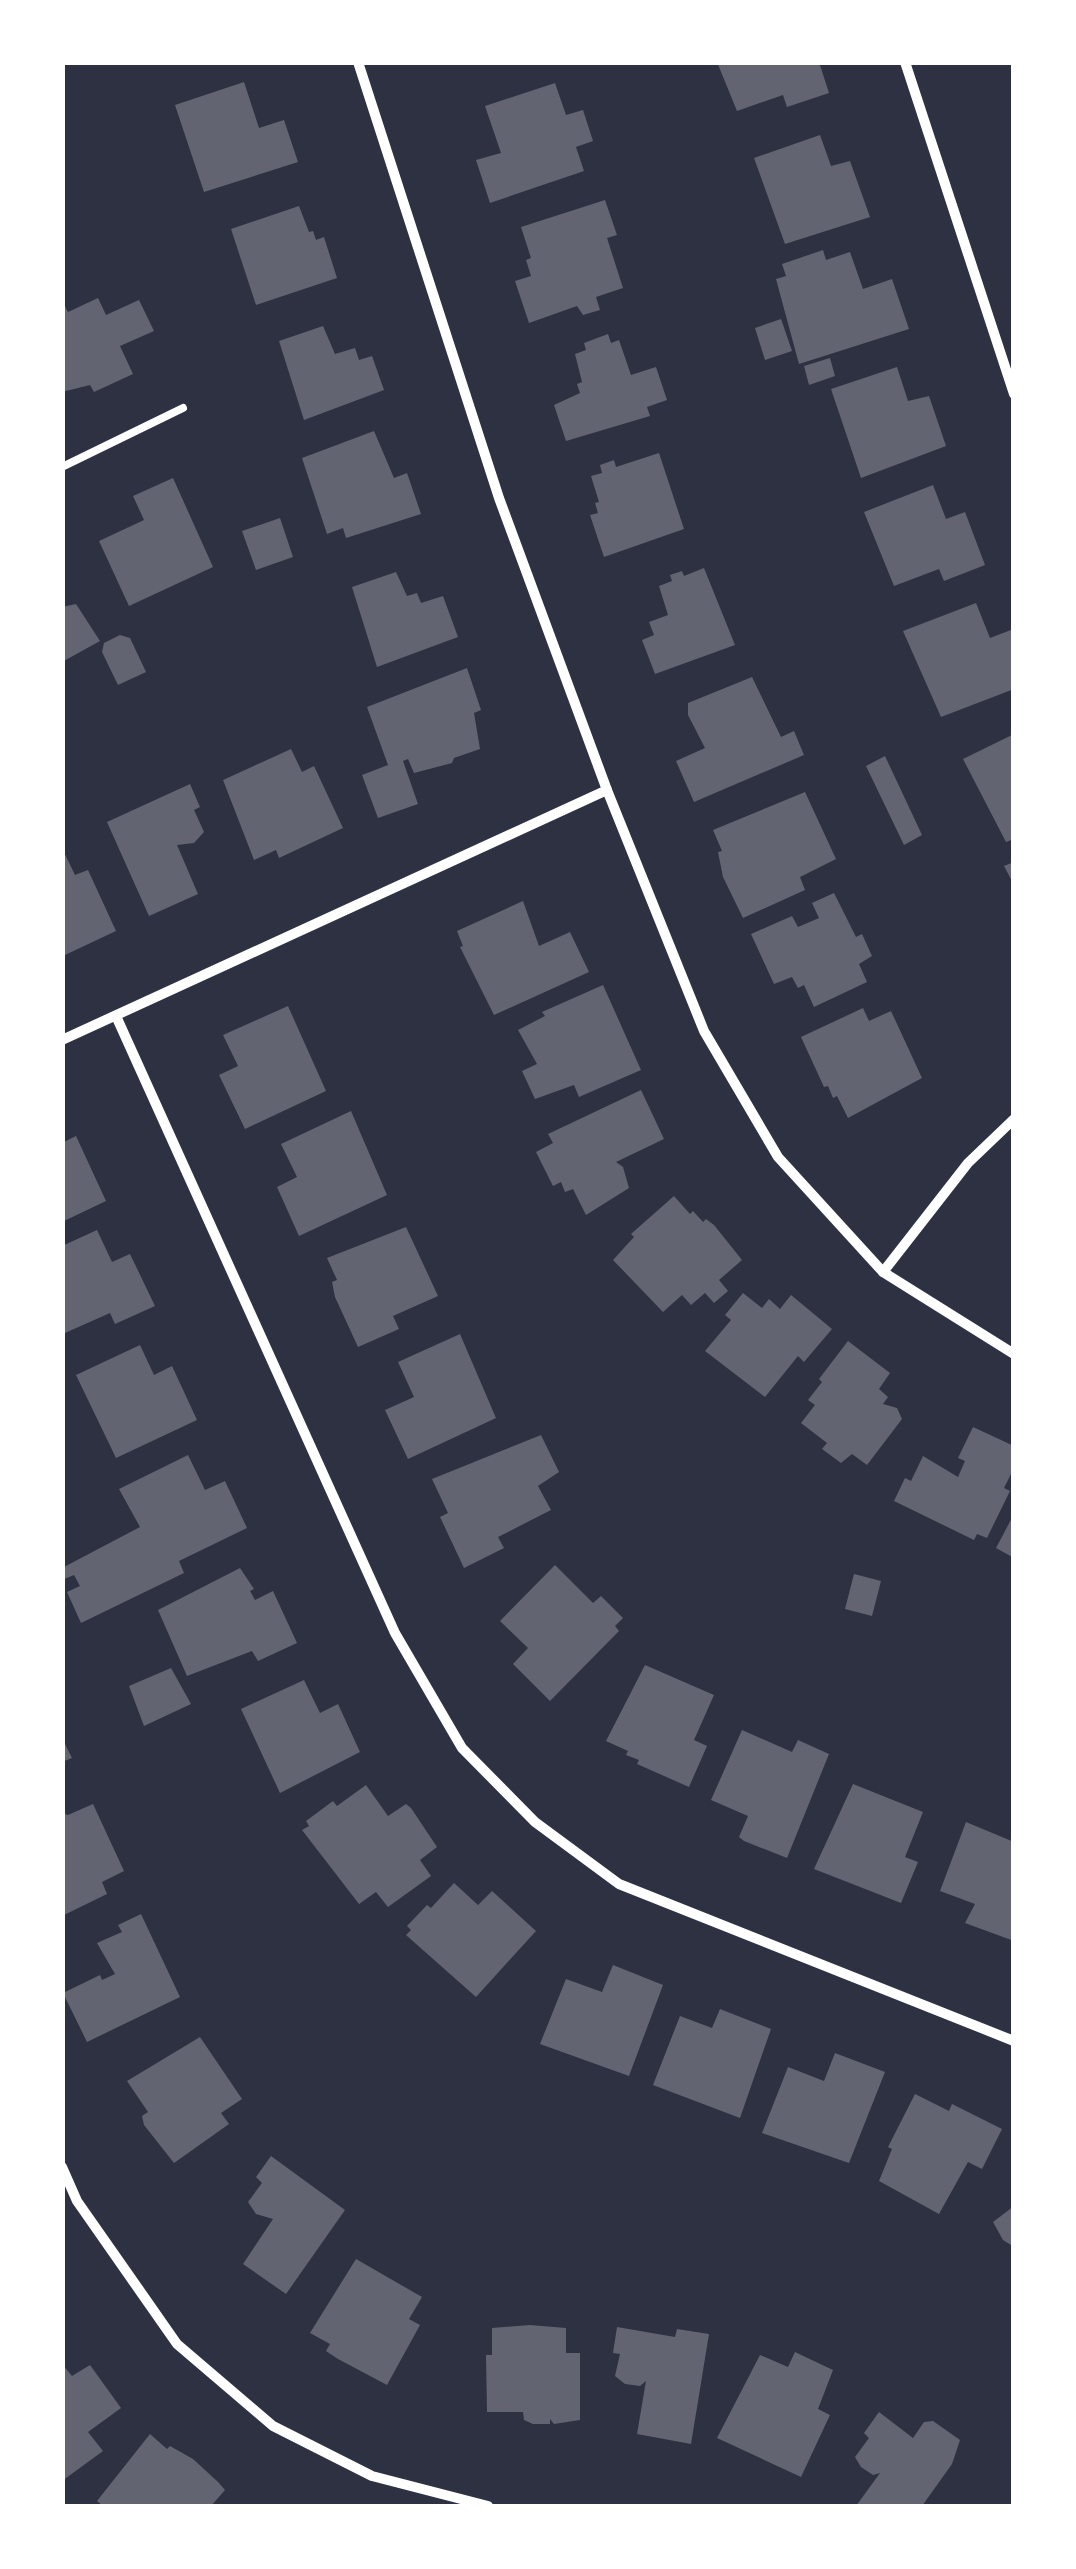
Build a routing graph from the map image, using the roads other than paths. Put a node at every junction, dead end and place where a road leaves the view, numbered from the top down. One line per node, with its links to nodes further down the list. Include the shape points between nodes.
1 (906, 62): 3 (street)
2 (359, 63): 6 (street, via 499,498)
3 (1014, 394)
4 (184, 408): 5 (lane)
5 (62, 467)
6 (607, 790): 7 (street); 10 (street, via 704,1031 778,1158)
7 (116, 1016): 8 (street); 12 (street, via 395,1633 462,1748 534,1822 619,1884)
8 (62, 1040)
9 (1014, 1119): 10 (street, via 968,1163)
10 (883, 1272): 11 (street)
11 (1014, 1354)
12 (1014, 2042)
13 (62, 2168): 14 (street, via 178,2344 273,2426 372,2476)
14 (488, 2506)

